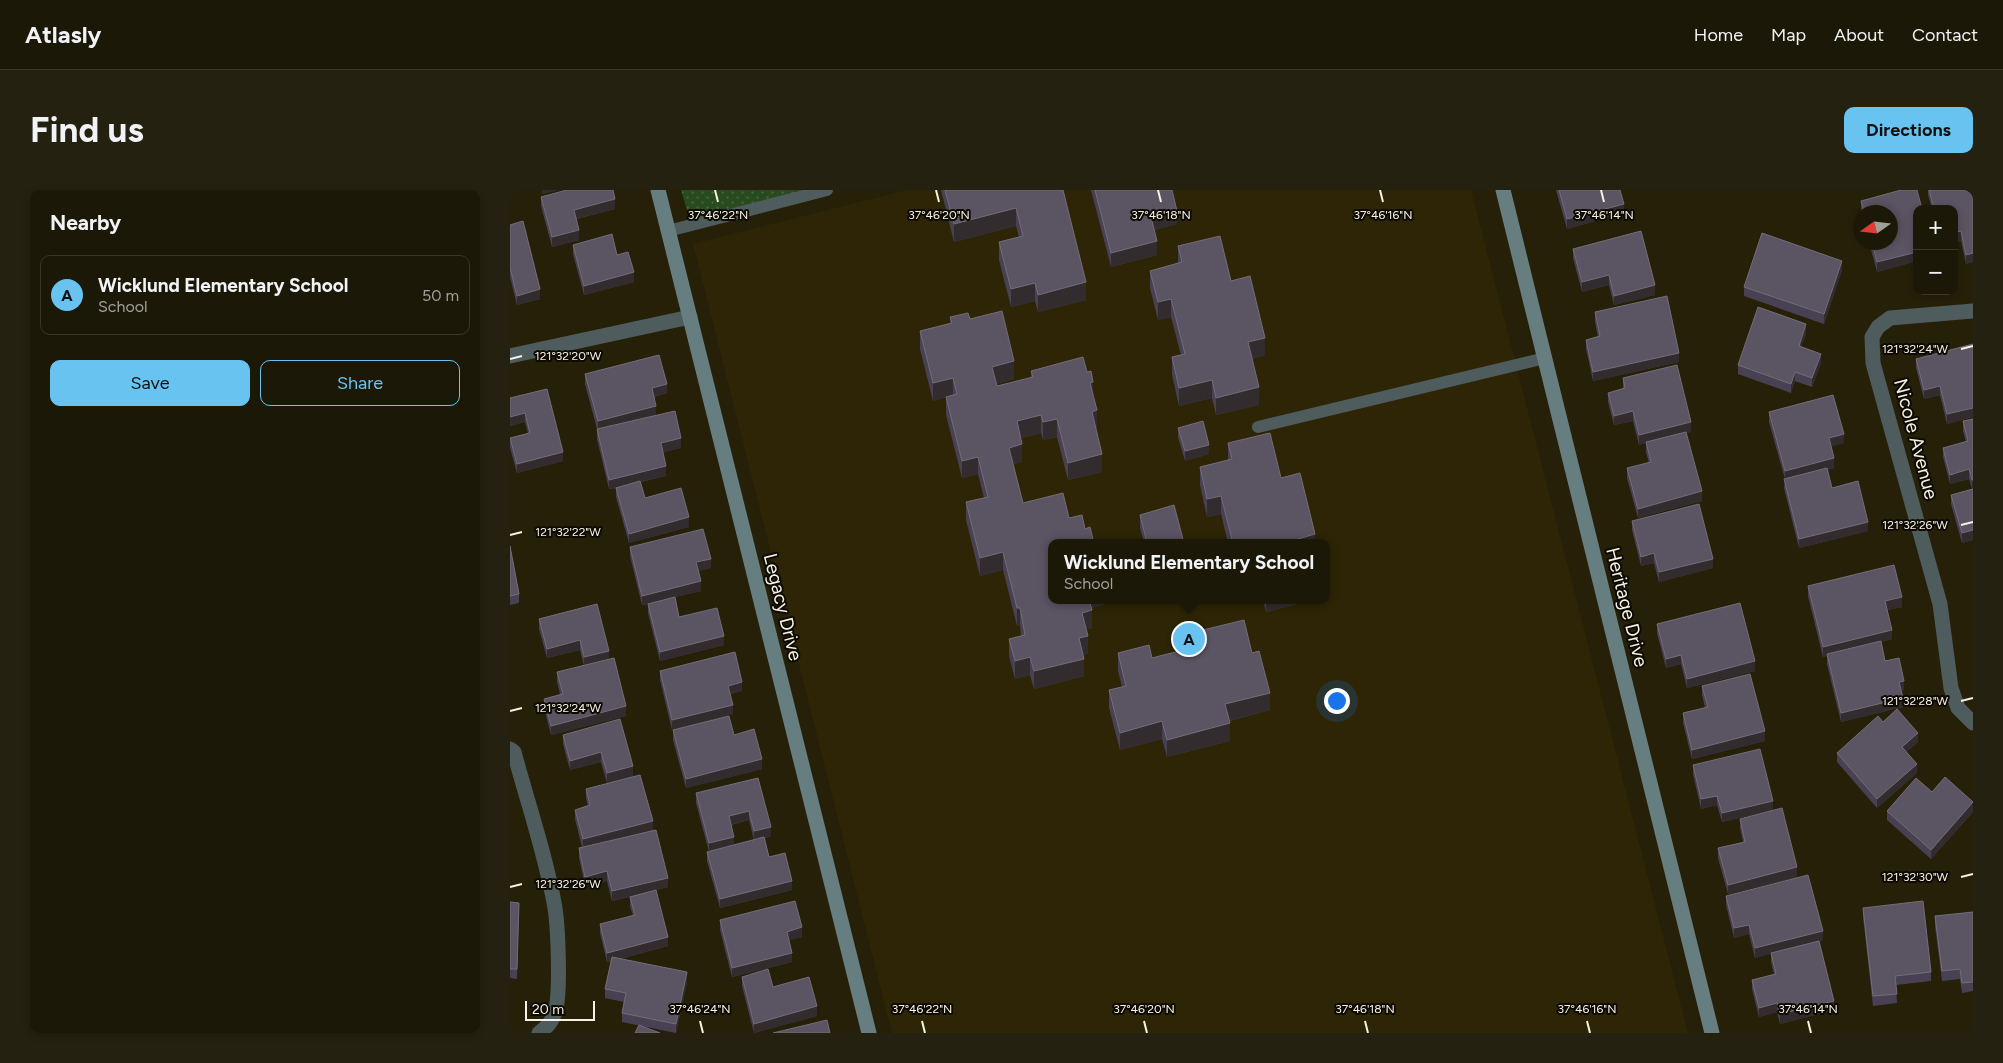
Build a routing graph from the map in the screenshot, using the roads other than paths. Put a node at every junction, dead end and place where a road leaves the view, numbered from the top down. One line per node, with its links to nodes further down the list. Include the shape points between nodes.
1 (658, 190): 4 (street, Legacy Drive)
2 (828, 190): 4 (lane)
3 (1503, 190): 8 (street, Heritage Drive)
4 (668, 231): 6 (street, Legacy Drive)
5 (1973, 311): 10 (street, Nicole Avenue, via 1890,318 1878,327 1872,337 1873,363 1940,604 1951,688 1958,708)
6 (690, 317): 7 (street); 13 (street, Legacy Drive)
7 (510, 356)
8 (1545, 358): 9 (lane); 14 (street, Heritage Drive)
9 (1258, 427)
10 (1971, 723)
11 (510, 749): 12 (street, via 514,752 536,829 555,909 556,1011 548,1027)
12 (539, 1033)
13 (869, 1033)
14 (1712, 1033)

